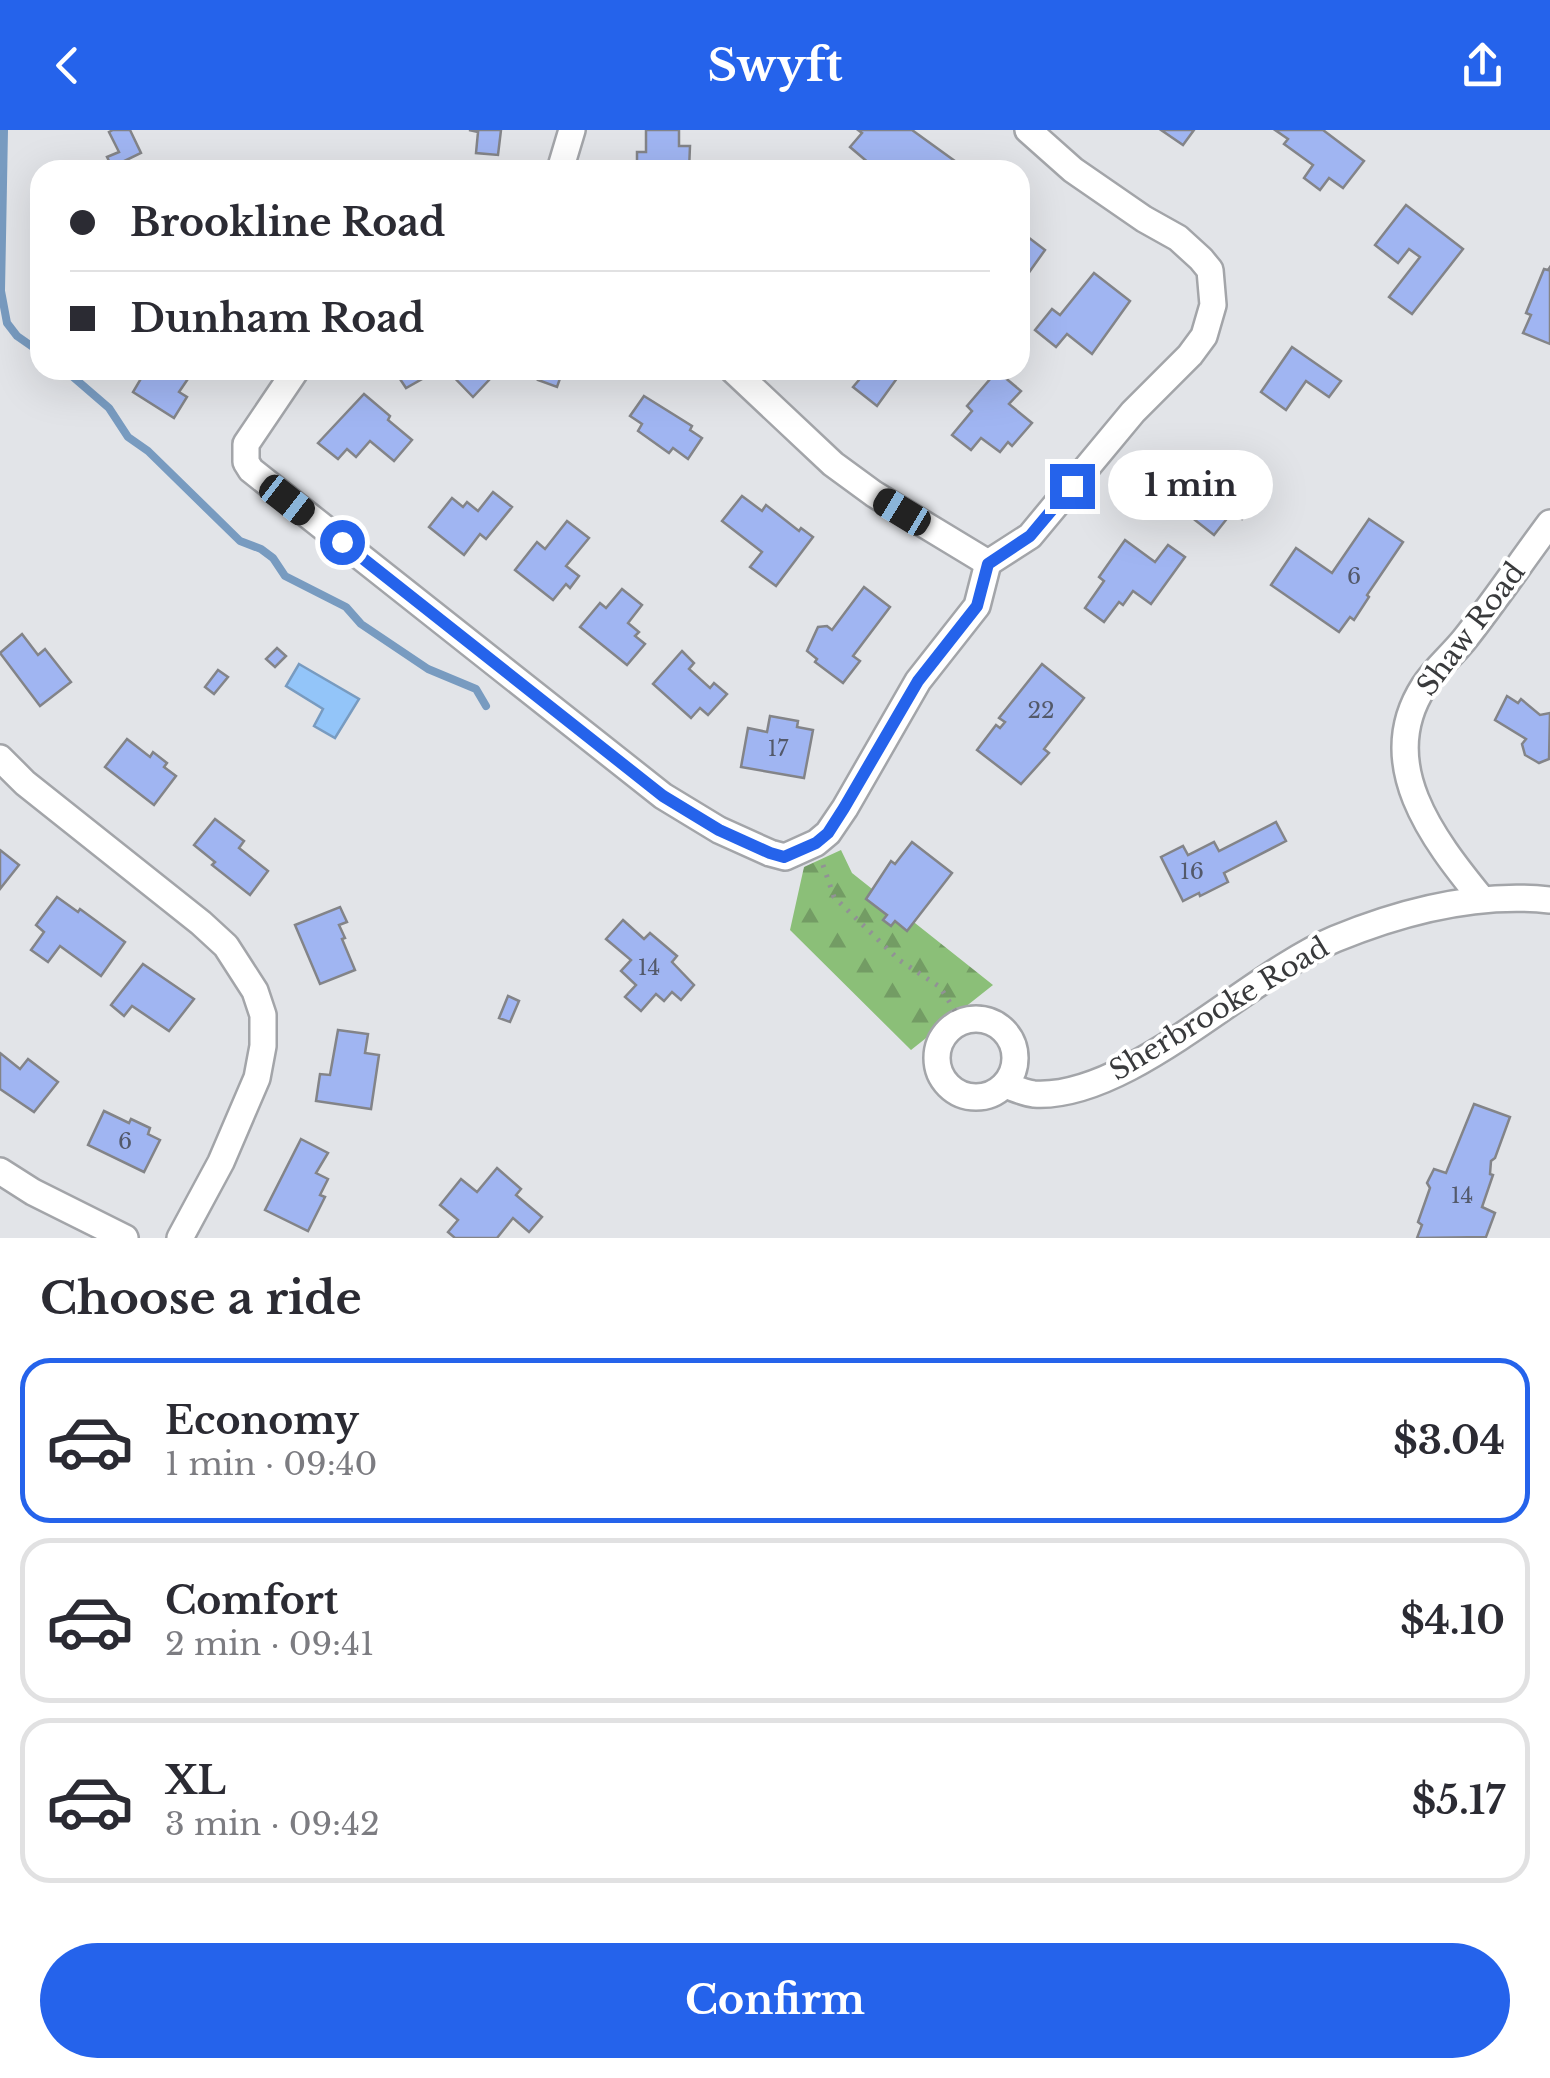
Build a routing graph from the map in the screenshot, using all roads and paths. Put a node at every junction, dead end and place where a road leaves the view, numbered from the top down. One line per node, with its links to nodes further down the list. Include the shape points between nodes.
1 (572, 130): 3 (street)
2 (1028, 130): 7 (street, via 1073,170 1201,259 1210,270 1213,305 1190,355 1030,536)
3 (563, 160)
4 (289, 380): 9 (street, via 246,444 251,470 663,796 770,853 784,857)
5 (743, 380): 7 (street, via 847,474)
6 (1550, 522): 10 (street, Shaw Road, via 1422,688 1404,738 1410,791)
7 (988, 564): 9 (street, via 977,606 918,681 844,808)
8 (0, 758): 16 (street, via 214,935 255,990 264,1046 257,1078)
9 (816, 843): 12 (path, via 834,897 899,960 940,988)
10 (1481, 898): 11 (street, Sherbrooke Road); 13 (street, Sherbrooke Road, via 1334,940 1082,1088 1030,1094)
11 (1550, 900)
12 (962, 1022): 13 (street, via 981,1018 1007,1033 1016,1058); 13 (street, Sherbrooke Road, via 940,1042 946,1084 983,1097)
13 (1005, 1085)
14 (0, 1172): 15 (street)
15 (124, 1238)
16 (180, 1238)

